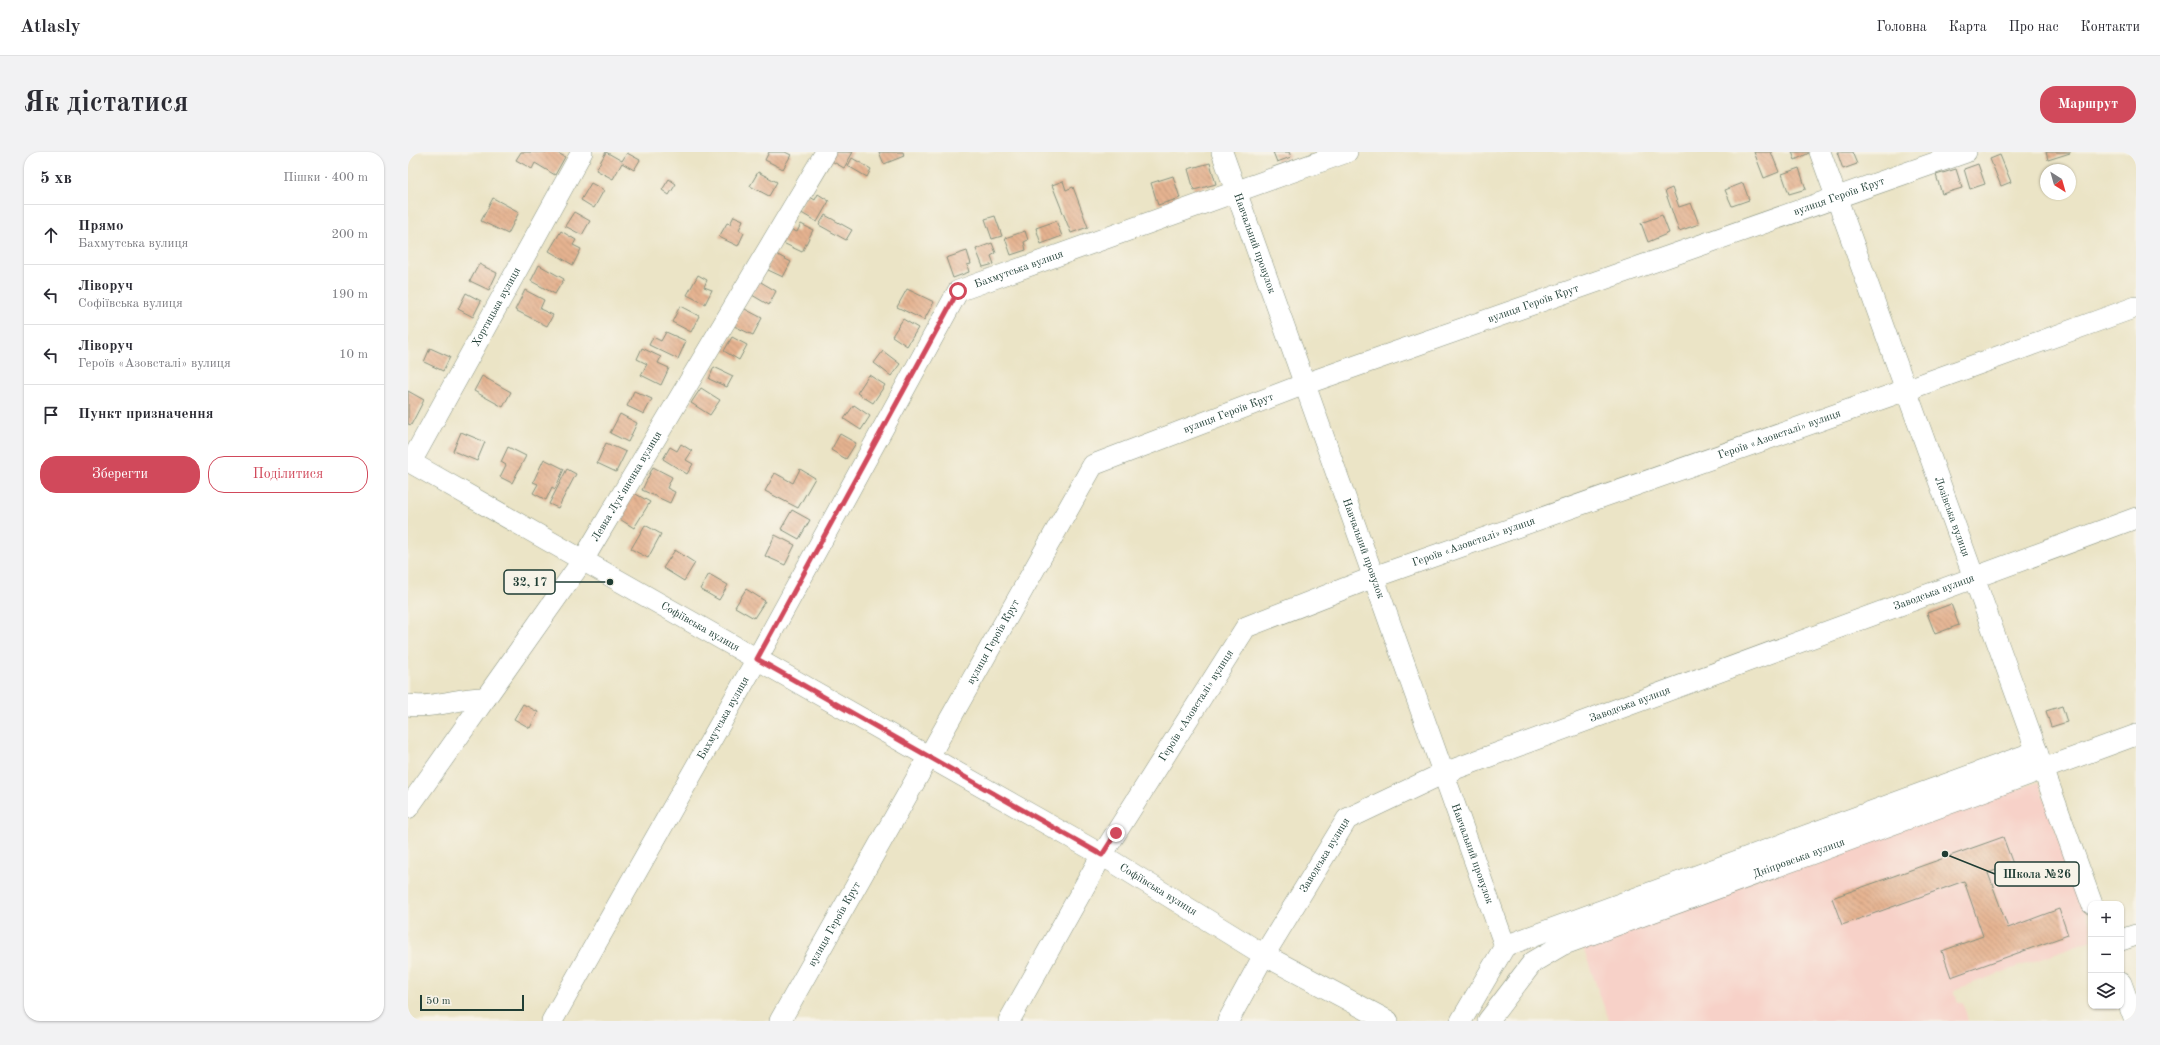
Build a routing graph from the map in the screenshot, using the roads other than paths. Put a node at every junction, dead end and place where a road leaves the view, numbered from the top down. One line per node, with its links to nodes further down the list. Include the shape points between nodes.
1 (582, 152): 12 (street, Хортицька вулиця)
2 (826, 152): 14 (street, Левка Лук'яненка вулиця)
3 (1222, 152): 7 (street, Навчальний провулок)
4 (1347, 152): 7 (street, Бахмутська вулиця)
5 (1820, 152): 8 (street, Лозівська вулиця)
6 (1966, 152): 8 (street, вулиця Героїв Крут)
7 (1236, 192): 10 (street, Навчальний провулок); 17 (street, Бахмутська вулиця, via 958,291)
8 (1837, 199): 10 (street, вулиця Героїв Крут); 11 (street, Лозівська вулиця)
9 (2136, 307): 11 (street, Героїв «Азовсталі» вулиця)
10 (1305, 384): 15 (street, Навчальний провулок); 21 (street, вулиця Героїв Крут, via 1093,465)
11 (1906, 390): 15 (street, Героїв «Азовсталі» вулиця); 16 (street, Лозівська вулиця)
12 (410, 461): 14 (street, Софіївська вулиця)
13 (2136, 518): 16 (street, Заводська вулиця)
14 (583, 560): 17 (street, Софіївська вулиця); 18 (street, Левка Лук'яненка вулиця)
15 (1374, 577): 23 (street, Навчальний провулок); 26 (street, Героїв «Азовсталі» вулиця, via 1246,627)
16 (1974, 578): 22 (street, Лозівська вулиця); 23 (street, Заводська вулиця)
17 (757, 659): 21 (street, Софіївська вулиця); 33 (street, Бахмутська вулиця)
18 (486, 698): 19 (street, via 473,697 419,707); 24 (street, Левка Лук'яненка вулиця)
19 (408, 705)
20 (2136, 734): 22 (street, Дніпровська вулиця)
21 (929, 757): 26 (street, Софіївська вулиця); 34 (street, вулиця Героїв Крут)
22 (2040, 760): 27 (street, Лозівська вулиця); 30 (street, Дніпровська вулиця); 39 (street, Дніпровська вулиця, via 1562,945 1533,962)
23 (1444, 773): 30 (street, Навчальний провулок); 31 (street, Заводська вулиця, via 1347,819)
24 (415, 785): 25 (street, Левка Лук'яненка вулиця)
25 (408, 808)
26 (1102, 855): 31 (street, Софіївська вулиця); 35 (street, Героїв «Азовсталі» вулиця)
27 (2091, 901)
28 (2136, 935): 29 (street)
29 (2124, 939)
30 (1505, 946): 38 (street)
31 (1264, 955): 36 (street, Заводська вулиця); 37 (street, Софіївська вулиця)
32 (2124, 992): 40 (street)
33 (552, 1021)
34 (780, 1021)
35 (1009, 1021)
36 (1228, 1021)
37 (1388, 1021)
38 (1461, 1021)
39 (1488, 1021)
40 (2135, 1021)

